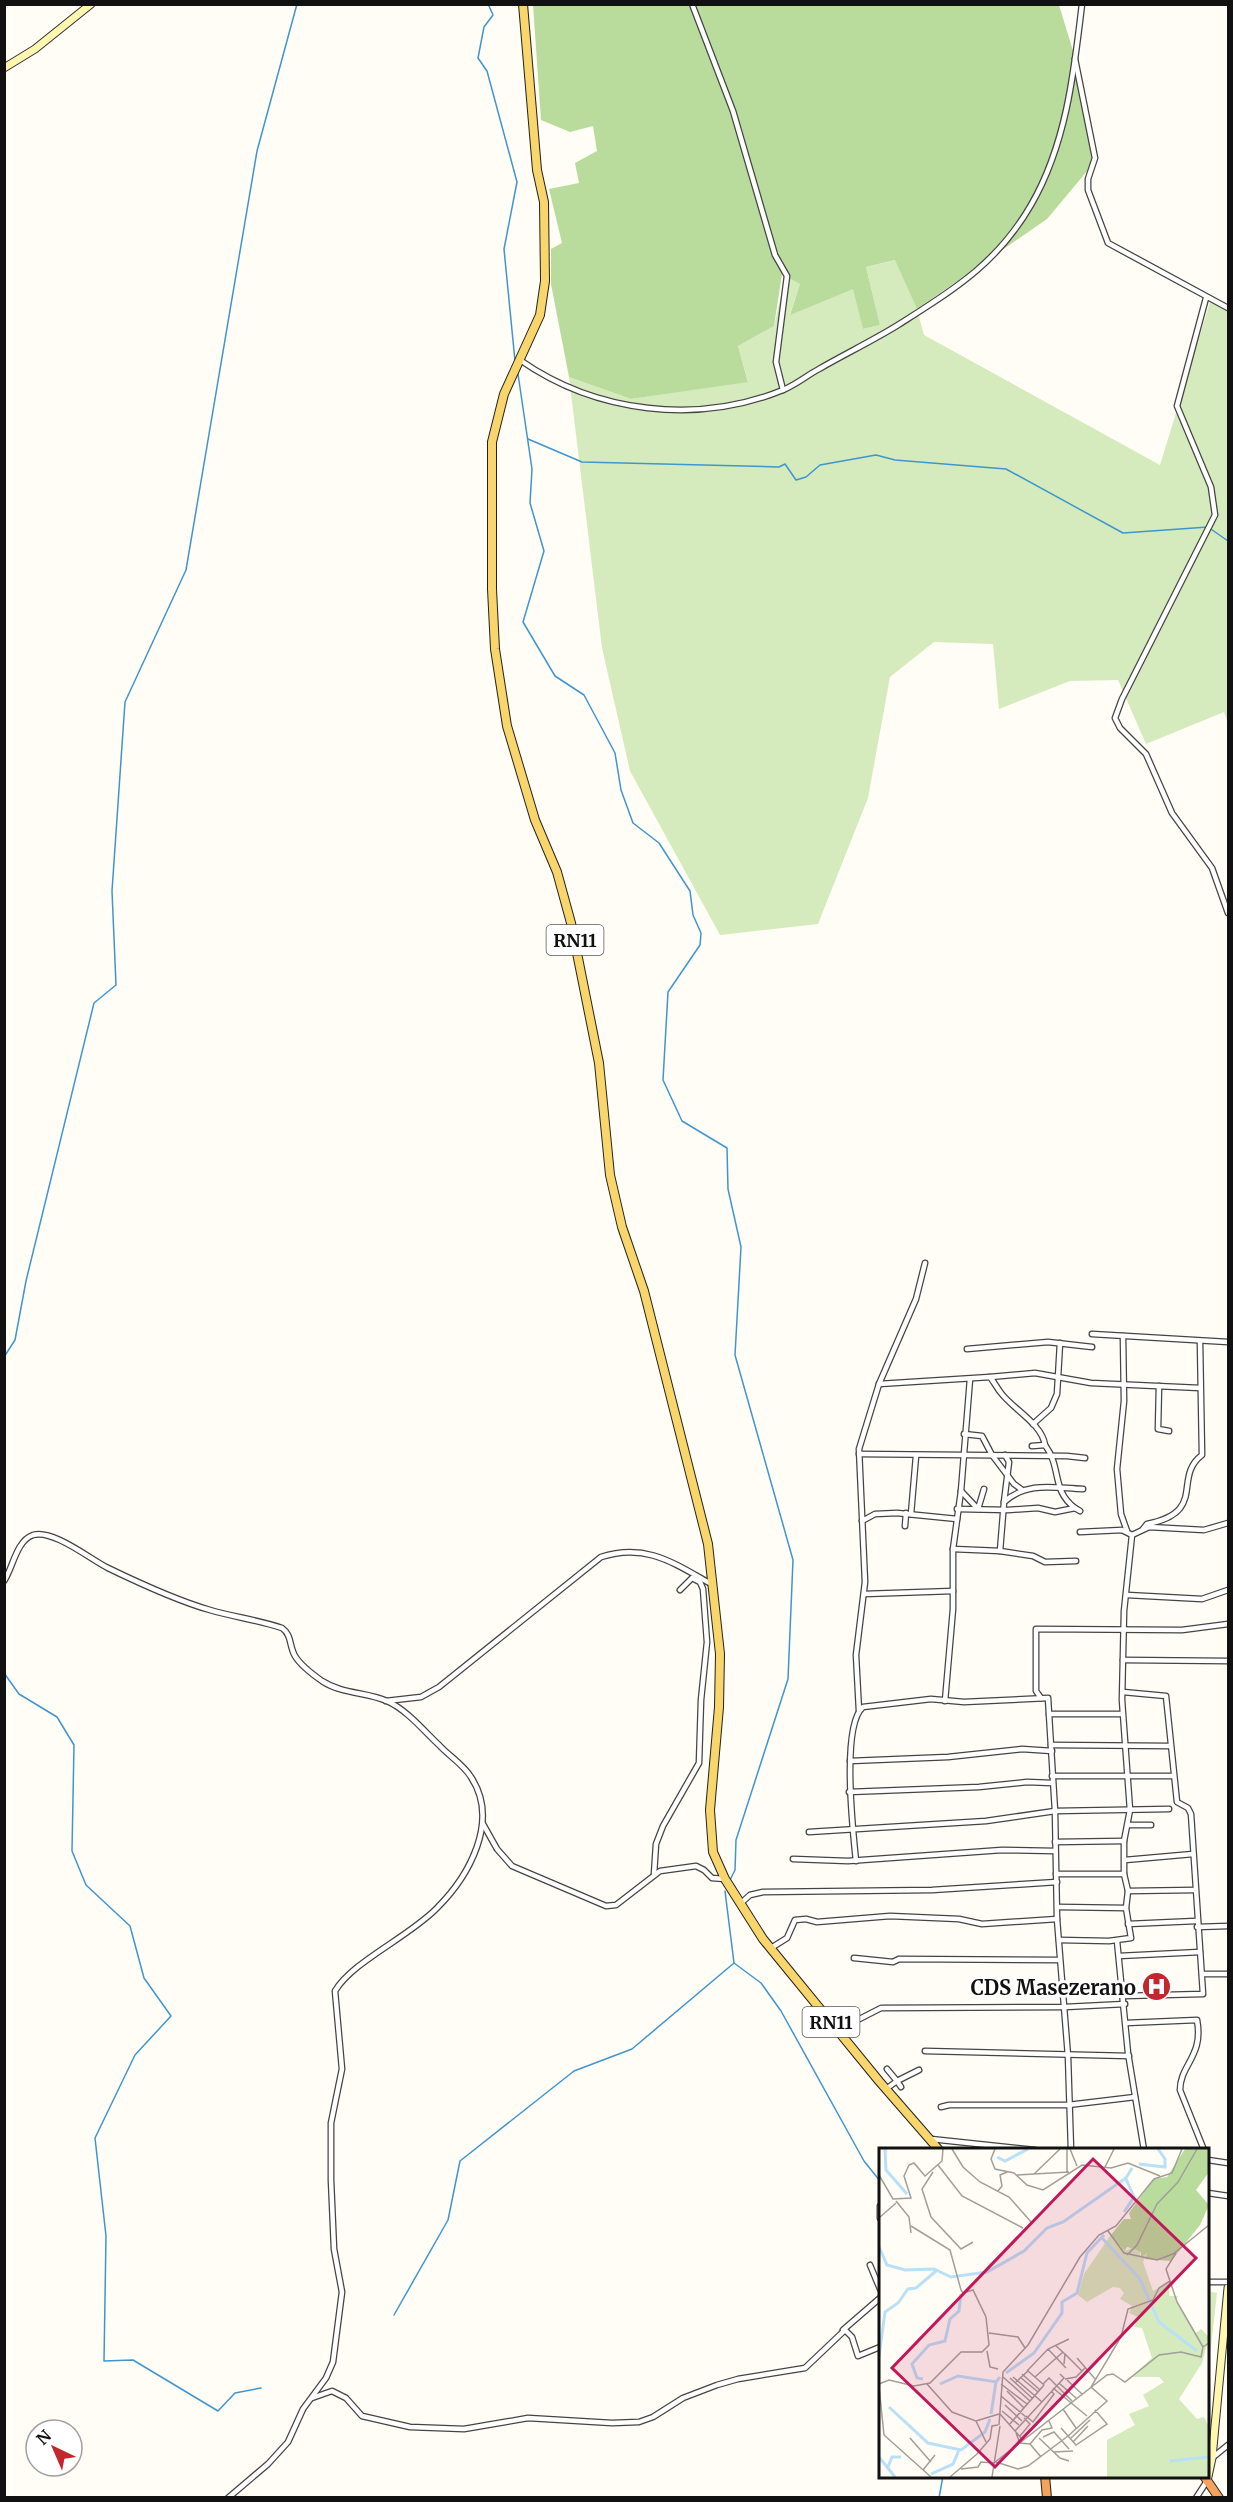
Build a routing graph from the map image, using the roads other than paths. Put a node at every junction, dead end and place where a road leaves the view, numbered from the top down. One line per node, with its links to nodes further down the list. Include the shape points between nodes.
1 (91, 4): 6 (main road, via 35,49)
2 (523, 4): 9 (main road, RN11, via 537,170 544,202 545,280 540,315)
3 (693, 4): 10 (street, via 733,111 775,255 786,273 776,362)
4 (1082, 4): 5 (street)
5 (1074, 56): 7 (street, via 1095,158 1088,190 1108,243); 10 (street, via 1052,162 1031,206 1002,248 966,281)
6 (4, 68)
7 (1206, 298): 8 (street); 11 (street, via 1177,406 1211,487 1215,514 1115,718 1146,754 1172,813 1212,867)
8 (1228, 308)
9 (520, 360): 10 (street, via 566,387 637,406 708,409 752,401); 62 (main road, RN11, via 500,406 492,442 492,589 499,687 518,766 571,922 599,1063 610,1175 699,1504)
10 (783, 390)
11 (1228, 913)
12 (925, 1263): 24 (street, via 916,1299)
13 (1092, 1334): 14 (street)
14 (1123, 1336): 15 (street); 23 (street)
15 (1200, 1342): 16 (street); 26 (street)
16 (1228, 1342)
17 (1060, 1343): 18 (street); 19 (street); 20 (street)
18 (1092, 1347)
19 (967, 1349)
20 (1059, 1376): 21 (street, via 1035,1373); 23 (street, via 1090,1383); 27 (street, via 1051,1408)
21 (990, 1377): 22 (street); 27 (street)
22 (970, 1378): 24 (street); 29 (street)
23 (1123, 1383): 25 (street); 55 (street, via 1117,1468 1121,1514)
24 (879, 1384): 32 (street)
25 (1160, 1386): 26 (street); 28 (street, via 1158,1430)
26 (1200, 1388): 54 (street, via 1202,1455 1192,1465 1185,1499 1168,1520 1147,1524)
27 (1033, 1424): 30 (street)
28 (1169, 1431)
29 (964, 1434): 33 (street); 35 (street, via 982,1436)
30 (1045, 1445): 31 (street); 37 (street)
31 (1032, 1446)
32 (858, 1454): 34 (street); 51 (street)
33 (963, 1454): 34 (street); 35 (street); 44 (street)
34 (916, 1455): 49 (street)
35 (992, 1455): 36 (street); 39 (street)
36 (1005, 1455): 37 (street); 39 (street, via 1009,1462)
37 (1053, 1456): 38 (street); 42 (street)
38 (1085, 1458)
39 (1007, 1476): 41 (street); 45 (street)
40 (984, 1489): 47 (street)
41 (1021, 1489): 42 (street, via 1038,1485); 45 (street)
42 (1058, 1489): 43 (street); 48 (street, via 1078,1510)
43 (1083, 1490)
44 (961, 1491): 46 (street); 47 (street)
45 (1004, 1502): 48 (street)
46 (957, 1509): 47 (street); 50 (street)
47 (978, 1509): 48 (street)
48 (1003, 1509): 59 (street)
49 (908, 1514): 50 (street); 51 (street, via 875,1514); 53 (street)
50 (957, 1519): 58 (street)
51 (862, 1521): 66 (street)
52 (1228, 1523): 54 (street, via 1204,1530 1163,1526)
53 (905, 1526)
54 (1143, 1529): 57 (street)
55 (1127, 1531): 56 (street); 57 (street)
56 (1080, 1532)
57 (1132, 1535): 67 (street)
58 (953, 1549): 59 (street); 65 (street)
59 (1000, 1551): 60 (street, via 1045,1562)
60 (1076, 1561)
61 (4, 1581): 74 (street, via 21,1545 31,1536 42,1534 165,1593 210,1610 282,1628 295,1656 323,1682)
62 (714, 1586): 74 (street, via 662,1557 628,1550 601,1557 440,1687 421,1697); 106 (main road, RN11, via 720,1677 710,1825 715,1858)
63 (680, 1590): 103 (street, via 692,1578 703,1589 707,1642 699,1763 663,1826 656,1844)
64 (1228, 1590): 67 (street, via 1202,1599)
65 (953, 1591): 66 (street); 75 (street)
66 (864, 1594): 76 (street, via 856,1655)
67 (1127, 1595): 69 (street)
68 (1228, 1624): 69 (street, via 1182,1629)
69 (1123, 1628): 70 (street); 73 (street, via 1036,1629 1036,1691)
70 (1123, 1660): 71 (street); 72 (street)
71 (1228, 1661)
72 (1123, 1692): 78 (street); 80 (street, via 1166,1696)
73 (1041, 1698): 75 (street); 77 (street, via 1048,1698)
74 (386, 1701): 91 (street, via 405,1713 468,1773 479,1794)
75 (945, 1701): 76 (street, via 914,1700)
76 (859, 1711): 82 (street, via 854,1721)
77 (1049, 1714): 78 (street); 81 (street)
78 (1122, 1714): 79 (street)
79 (1125, 1745): 80 (street); 81 (street); 85 (street)
80 (1170, 1746): 84 (street)
81 (1051, 1748): 82 (street); 83 (street)
82 (850, 1761): 87 (street)
83 (1052, 1776): 85 (street); 86 (street)
84 (1173, 1776): 85 (street); 99 (street, via 1177,1802 1191,1814)
85 (1128, 1778): 89 (street)
86 (1052, 1783): 87 (street); 90 (street)
87 (849, 1792): 94 (street)
88 (1169, 1809): 89 (street)
89 (1130, 1810): 90 (street); 92 (street)
90 (1055, 1811): 94 (street, via 986,1821); 97 (street)
91 (483, 1824): 103 (street, via 512,1866 596,1903 616,1905); 162 (street, via 471,1862 440,1906 411,1932 348,1974 335,1991 342,2069 331,2123 332,2232 342,2280 341,2299 330,2370)
92 (1128, 1825): 93 (street); 96 (street)
93 (1151, 1825)
94 (853, 1829): 95 (street); 102 (street)
95 (809, 1832)
96 (1124, 1841): 97 (street); 101 (street)
97 (1055, 1842): 98 (street)
98 (1055, 1851): 102 (street, via 1002,1850); 104 (street)
99 (1193, 1854): 101 (street); 108 (street)
100 (793, 1859): 102 (street)
101 (1125, 1860): 105 (street)
102 (856, 1861)
103 (654, 1874): 106 (street, via 696,1866 712,1878)
104 (1056, 1874): 105 (street); 107 (street)
105 (1124, 1874): 109 (street)
106 (725, 1879): 110 (main road, RN11)
107 (1057, 1882): 110 (street, via 932,1890 762,1892 750,1895); 111 (street)
108 (1194, 1890): 109 (street); 115 (street)
109 (1128, 1891): 112 (street)
110 (740, 1904): 119 (main road, RN11)
111 (1058, 1907): 112 (street); 113 (street)
112 (1126, 1908): 114 (street)
113 (1057, 1919): 117 (street); 119 (street, via 982,1924 890,1916 817,1922 806,1918 795,1920 787,1938)
114 (1128, 1924): 115 (street); 118 (street, via 1131,1938)
115 (1197, 1924): 116 (street); 120 (street)
116 (1228, 1926)
117 (1059, 1940): 118 (street); 123 (street)
118 (1117, 1941): 121 (street)
119 (771, 1948): 130 (main road, RN11)
120 (1200, 1952): 121 (street); 124 (street)
121 (1119, 1956): 126 (street)
122 (854, 1958): 123 (street, via 894,1962)
123 (1059, 1960): 128 (street)
124 (1202, 1974): 125 (street); 126 (street, via 1203,1994)
125 (1228, 1974)
126 (1124, 1996): 127 (street)
127 (1125, 2004): 128 (street); 129 (street)
128 (1065, 2007): 130 (street, via 881,2008); 132 (street)
129 (1126, 2023): 133 (street); 147 (street, via 1197,2020 1200,2035 1180,2090)
130 (838, 2030): 138 (main road, RN11)
131 (925, 2051): 132 (street)
132 (1068, 2056): 133 (street); 140 (street)
133 (1129, 2056): 139 (street)
134 (887, 2068): 136 (street)
135 (919, 2070): 136 (street)
136 (897, 2081): 137 (street); 138 (street)
137 (901, 2087)
138 (886, 2089): 142 (main road, RN11)
139 (1135, 2097): 140 (street); 146 (street)
140 (1068, 2104): 141 (street); 145 (street)
141 (941, 2107)
142 (929, 2138): 143 (main road, RN11); 144 (street)
143 (937, 2148)
144 (1017, 2148)
145 (1071, 2148)
146 (1144, 2148)
147 (1203, 2148)
148 (1209, 2159): 149 (street)
149 (1228, 2163)
150 (1209, 2193): 151 (street)
151 (1228, 2196)
152 (870, 2265): 155 (street)
153 (1209, 2282): 154 (street)
154 (1228, 2282)
155 (879, 2287)
156 (1228, 2289): 159 (main road)
157 (879, 2299): 158 (street)
158 (842, 2331): 161 (street, via 849,2332 858,2356); 162 (street, via 805,2368 717,2385 639,2421 528,2418 476,2428 434,2429 362,2416 346,2398 332,2391)
159 (1223, 2334): 160 (street); 164 (main road)
160 (1228, 2343)
161 (879, 2347)
162 (310, 2399): 168 (street, via 288,2442)
163 (1228, 2445): 164 (street)
164 (1212, 2458): 165 (main road)
165 (1209, 2467)
166 (1045, 2478): 169 (highway)
167 (1205, 2479): 170 (street); 171 (highway)
168 (228, 2498)
169 (1047, 2498)
170 (1196, 2498)
171 (1219, 2498)

